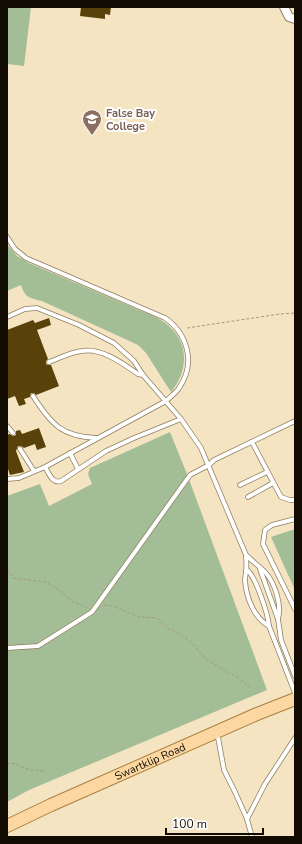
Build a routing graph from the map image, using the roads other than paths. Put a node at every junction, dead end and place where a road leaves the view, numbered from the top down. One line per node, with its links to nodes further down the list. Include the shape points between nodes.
1 (284, 7): 2 (street, via 289,17)
2 (295, 20)
3 (7, 237): 8 (lane, via 15,249 26,258 160,315 174,325 185,343 188,365 180,387)
4 (7, 317): 6 (lane, via 34,307 79,325 114,343 134,361)
5 (49, 362): 6 (lane, via 72,353 90,351 104,354)
6 (143, 375): 8 (lane)
7 (33, 396): 13 (lane, via 47,417 60,428 76,436)
8 (166, 401): 9 (lane); 13 (lane)
9 (181, 419): 17 (lane, via 199,444); 19 (lane, via 106,451)
10 (295, 421): 14 (lane)
11 (7, 426): 12 (lane)
12 (13, 433)
13 (98, 438): 16 (lane)
14 (252, 442): 17 (lane, via 214,460); 21 (lane)
15 (20, 450): 20 (lane)
16 (70, 453): 18 (lane); 19 (lane)
17 (209, 465): 28 (lane); 32 (lane, via 190,475 92,612 38,646)
18 (45, 467): 19 (lane, via 53,480 58,482); 20 (lane)
19 (78, 469)
20 (34, 471): 22 (lane, via 19,478)
21 (267, 472): 23 (lane); 24 (lane)
22 (7, 479)
23 (273, 483): 25 (lane); 26 (lane, via 281,497)
24 (240, 485)
25 (248, 497)
26 (295, 500)
27 (295, 519): 30 (lane, via 272,525 265,530 263,544)
28 (246, 555): 29 (lane); 33 (lane, via 268,577 277,597 281,640)
29 (247, 570): 31 (lane, via 263,602); 31 (lane, via 245,581 248,598 256,613)
30 (295, 609)
31 (269, 626): 34 (lane)
32 (7, 648)
33 (295, 676)
34 (295, 693)
35 (295, 699): 36 (main road, Swartklip Road)
36 (217, 732): 38 (lane, via 224,770); 39 (main road, Swartklip Road)
37 (295, 738): 38 (lane, via 265,784)
38 (247, 819): 40 (lane)
39 (7, 826)
40 (252, 837)

